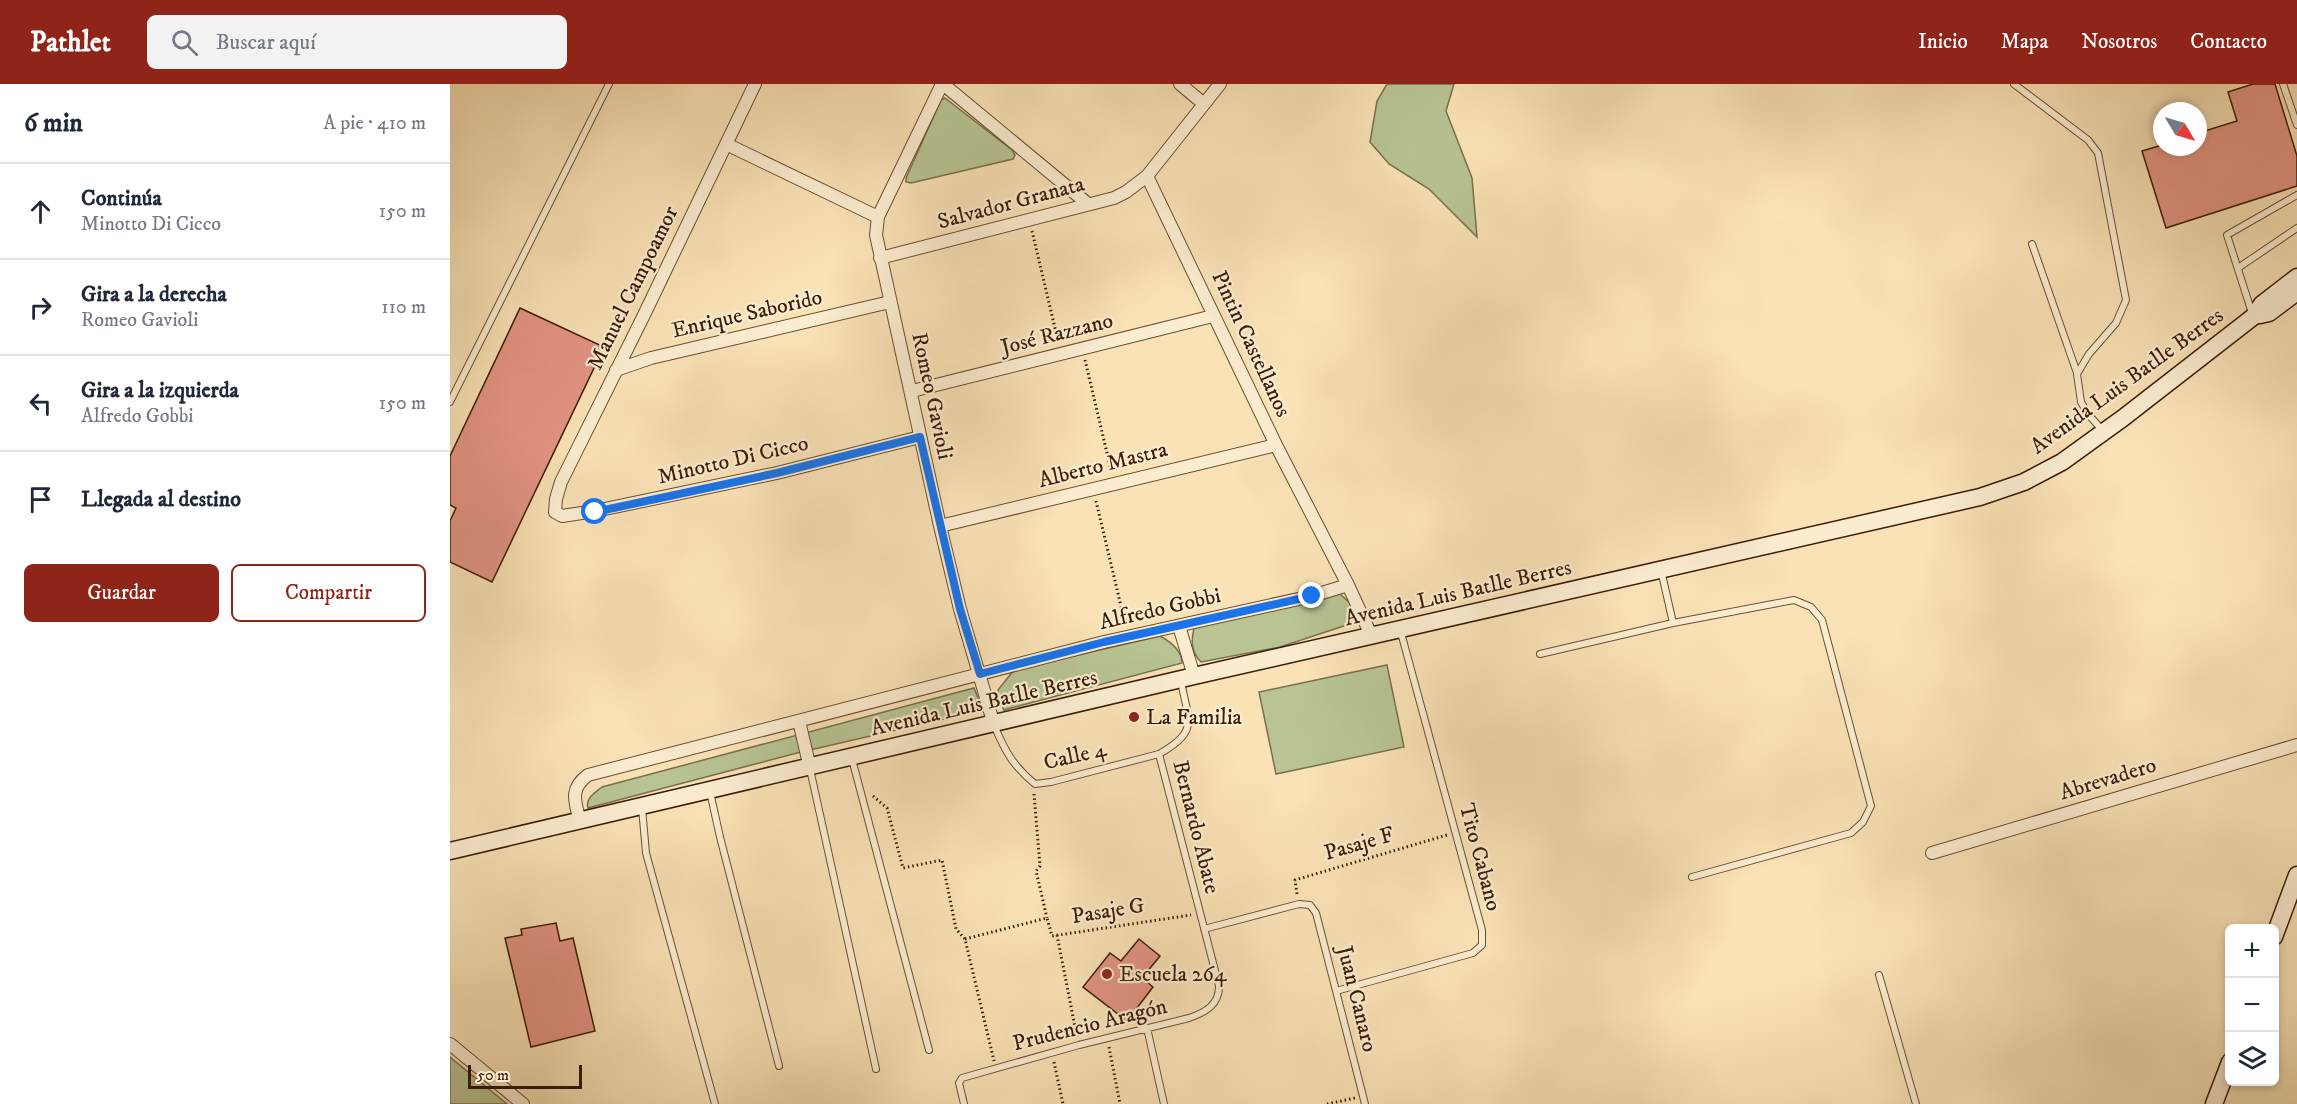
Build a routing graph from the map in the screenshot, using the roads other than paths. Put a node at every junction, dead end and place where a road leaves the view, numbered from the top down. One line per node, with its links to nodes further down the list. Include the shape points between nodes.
1 (609, 84): 27 (lane)
2 (755, 84): 10 (street, Manuel Campoamor)
3 (943, 84): 13 (street); 14 (street, Romeo Gavioli)
4 (1180, 84): 8 (street)
5 (1220, 84): 8 (street)
6 (2014, 84): 25 (lane, via 2088,140 2098,153 2126,300 2116,324)
7 (2283, 84): 9 (lane)
8 (1204, 104): 11 (street)
9 (2297, 125)
10 (726, 144): 14 (street); 24 (street, Manuel Campoamor)
11 (1147, 176): 13 (street, Salvador Granata, via 1114,198); 22 (street, Pintin Castellanos)
12 (2297, 195): 18 (lane, via 2227,235)
13 (1088, 204): 17 (street, Salvador Granata)
14 (878, 217): 17 (street, Romeo Gavioli)
15 (2297, 228): 18 (lane)
16 (2032, 244): 25 (lane)
17 (880, 258): 21 (street, Romeo Gavioli)
18 (2238, 268): 23 (lane)
19 (2297, 277): 23 (main road, Avenida Luis Batlle Berres, via 2262,304)
20 (2297, 292): 23 (main road, Avenida Luis Batlle Berres, via 2269,313)
21 (890, 302): 24 (street, Enrique Saborido, via 651,358); 26 (street, Romeo Gavioli)
22 (1213, 316): 26 (street, José Razzano); 30 (street, Pintin Castellanos)
23 (2253, 317): 28 (main road, Avenida Luis Batlle Berres)
24 (616, 370): 31 (street, Manuel Campoamor, via 561,482)
25 (2077, 374): 28 (lane, via 2081,402)
26 (912, 392): 29 (street, Romeo Gavioli)
27 (450, 402)
28 (2104, 432): 33 (main road, Avenida Luis Batlle Berres, via 2024,482 1980,496)
29 (920, 437): 31 (street, Minotto Di Cicco, via 595,512 562,516); 32 (street, Romeo Gavioli)
30 (1276, 445): 32 (street, Alberto Mastra); 34 (street, Pintin Castellanos)
31 (555, 512)
32 (940, 526): 40 (street, Romeo Gavioli)
33 (1660, 569): 35 (lane); 37 (main road, Avenida Luis Batlle Berres)
34 (1348, 585): 36 (street, Alfredo Gobbi); 38 (street, Pintin Castellanos)
35 (1673, 623): 39 (lane); 54 (lane, via 1794,600 1811,607 1822,620 1870,806 1863,822 1851,833)
36 (1179, 626): 40 (street, Alfredo Gobbi); 41 (street)
37 (1400, 629): 38 (main road, Avenida Luis Batlle Berres); 58 (lane, Tito Cabano, via 1482,930 1482,945 1473,953)
38 (1371, 635): 41 (main road, Avenida Luis Batlle Berres)
39 (1540, 654)
40 (980, 674): 42 (street, Alfredo Gobbi); 43 (street, Romeo Gavioli)
41 (1187, 678): 43 (main road, Avenida Luis Batlle Berres); 45 (lane, Bernardo Abate, via 1189,724 1179,743)
42 (799, 721): 47 (street); 50 (street, Alfredo Gobbi, via 588,775 580,781 574,799)
43 (994, 725): 45 (lane, Calle 4, via 1007,756 1035,784); 46 (main road, Avenida Luis Batlle Berres)
44 (2297, 744): 52 (street, Abrevadero)
45 (1159, 754): 56 (lane, Bernardo Abate)
46 (852, 758): 47 (main road, Avenida Luis Batlle Berres); 62 (lane)
47 (810, 768): 48 (main road, Avenida Luis Batlle Berres); 64 (lane)
48 (710, 791): 49 (main road, Avenida Luis Batlle Berres); 63 (lane)
49 (642, 807): 50 (main road, Avenida Luis Batlle Berres); 67 (lane, via 646,853)
50 (580, 822): 51 (main road, Avenida Luis Batlle Berres)
51 (450, 852)
52 (1932, 853)
53 (2297, 875): 55 (main road)
54 (1692, 877)
55 (2279, 924)
56 (1204, 929): 58 (lane, Juan Canaro, via 1299,904 1310,905 1316,913); 59 (lane, Bernardo Abate)
57 (1879, 975): 71 (lane)
58 (1336, 991): 70 (lane, Juan Canaro)
59 (1219, 995): 60 (lane, Prudencio Aragón, via 1204,1012)
60 (1147, 1028): 68 (lane, Prudencio Aragón, via 962,1078 959,1083); 69 (lane)
61 (450, 1044): 66 (street)
62 (929, 1050)
63 (779, 1066)
64 (876, 1069)
65 (2225, 1073): 72 (main road)
66 (523, 1104)
67 (715, 1104)
68 (964, 1104)
69 (1164, 1104)
70 (1365, 1104)
71 (1916, 1104)
72 (2214, 1104)

